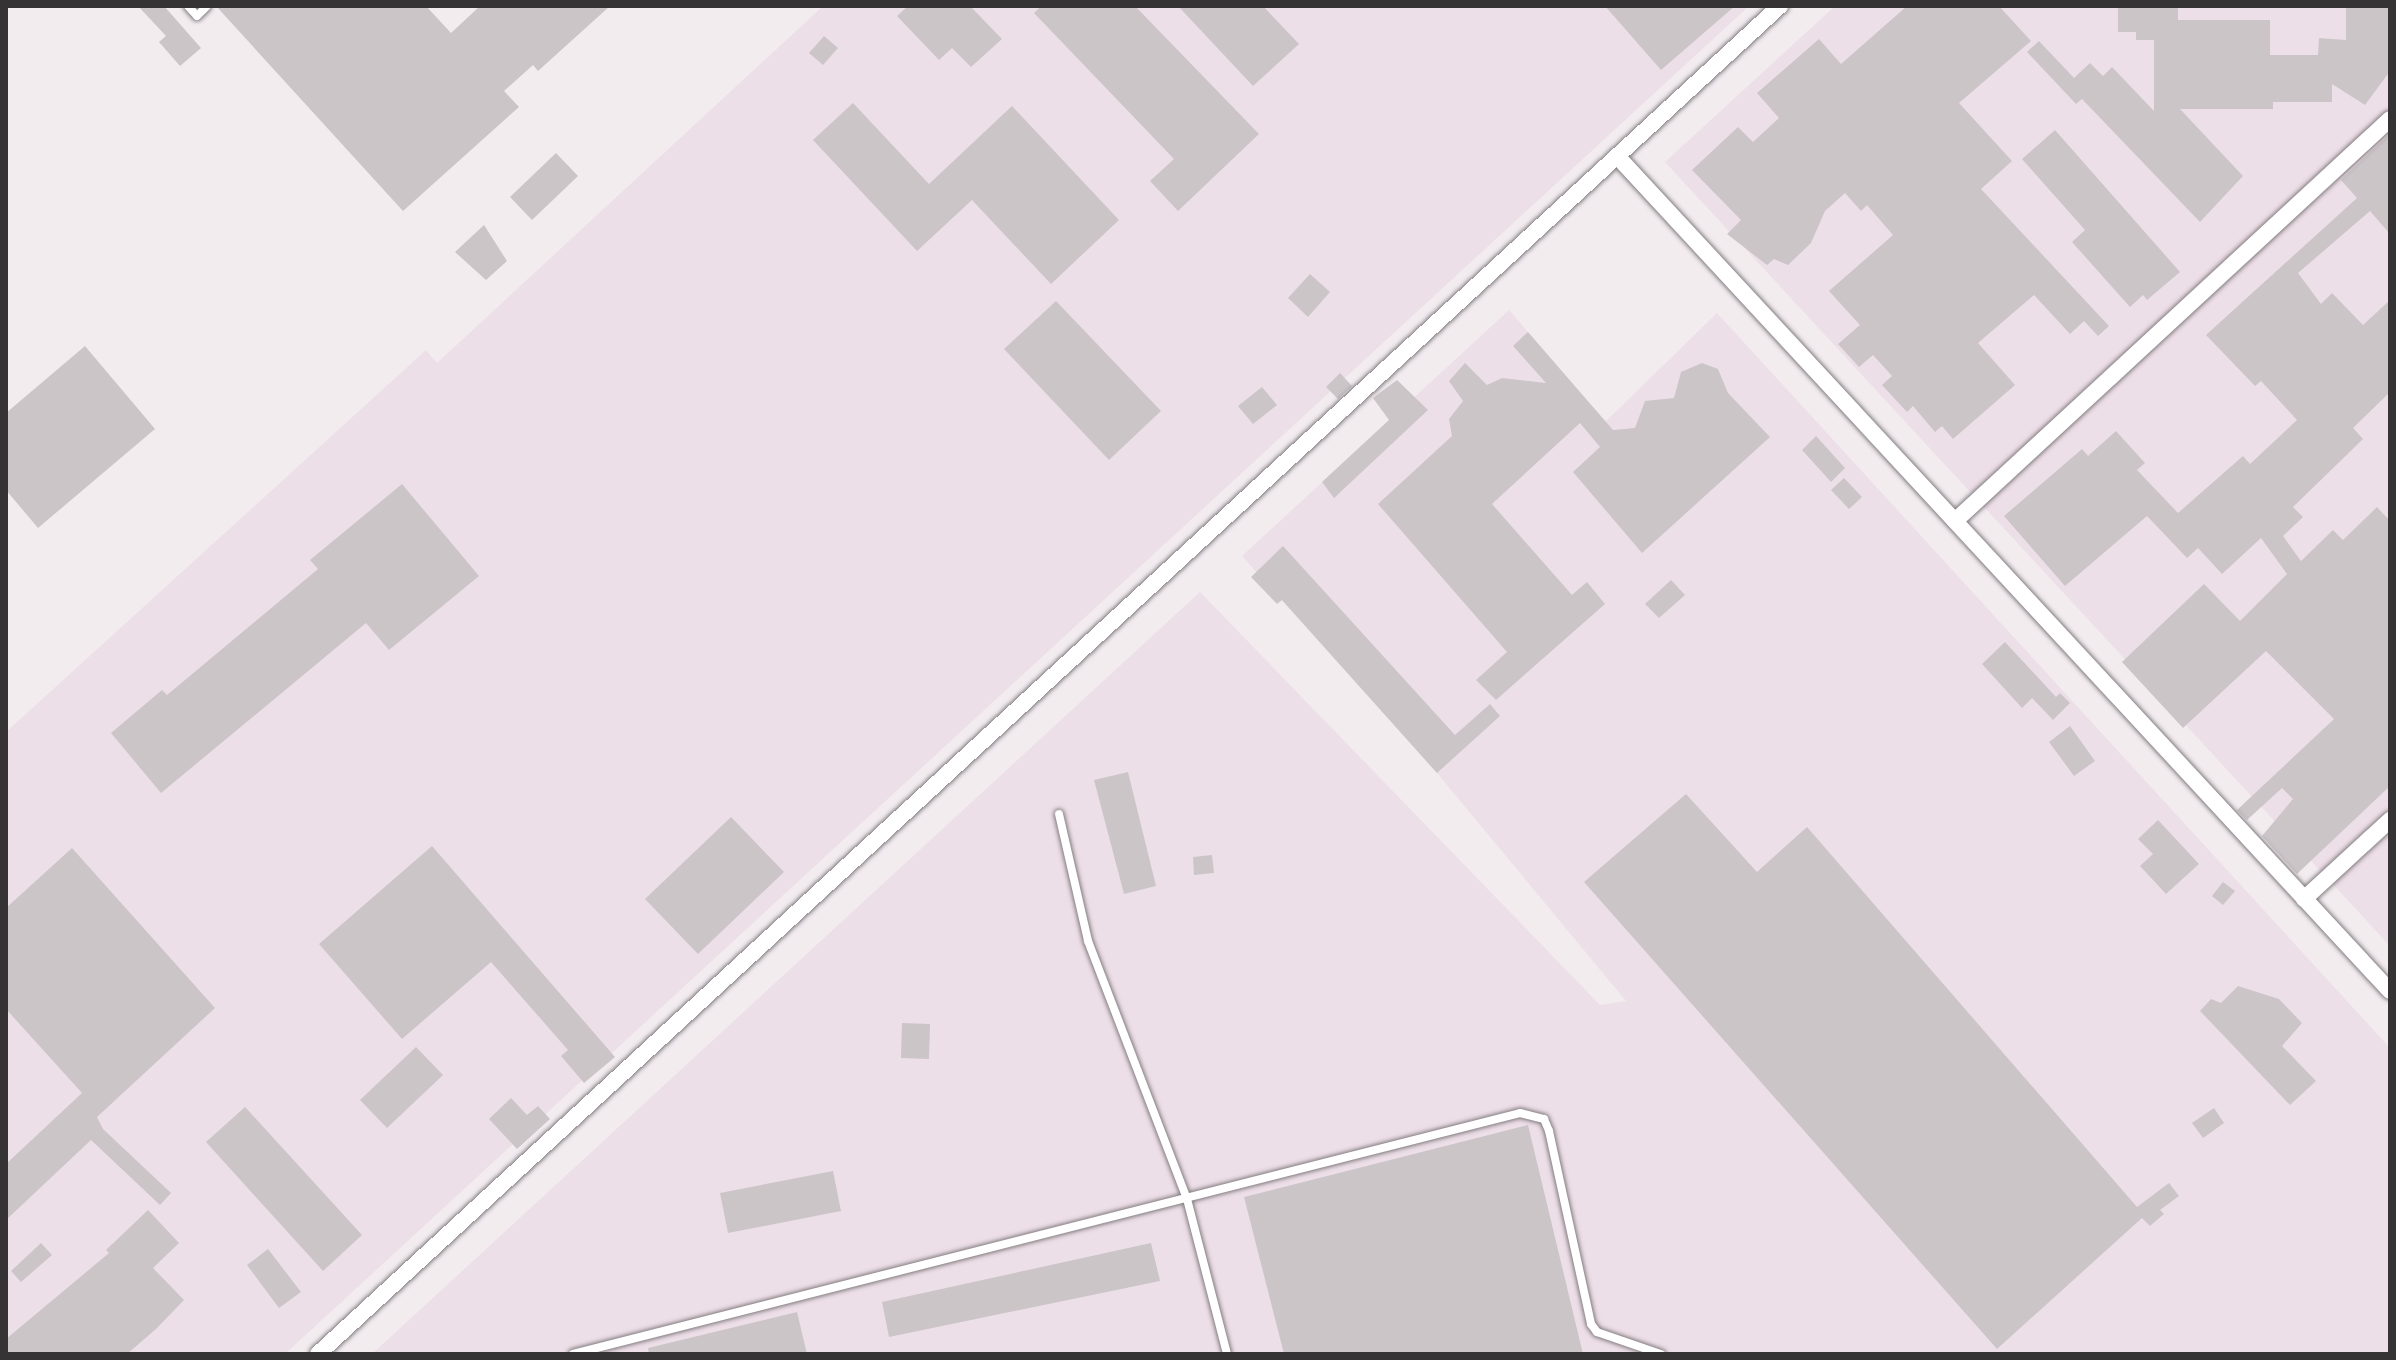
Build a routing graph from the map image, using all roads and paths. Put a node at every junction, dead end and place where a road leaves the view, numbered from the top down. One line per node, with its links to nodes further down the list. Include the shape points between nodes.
1 (188, 6): 2 (lane, via 197,16)
2 (207, 6)
3 (1780, 6): 5 (street)
4 (2390, 119): 6 (street)
5 (1617, 156): 6 (street); 12 (street)
6 (1955, 521): 9 (street)
7 (1059, 814): 11 (lane, via 1088,941)
8 (2390, 820): 9 (street)
9 (2304, 899): 10 (street)
10 (2390, 991)
11 (1187, 1199): 13 (lane); 14 (lane); 15 (lane, via 1533,1113 1544,1119 1549,1131 1591,1324 1597,1332)
12 (318, 1354)
13 (573, 1354)
14 (1227, 1354)
15 (1661, 1354)

